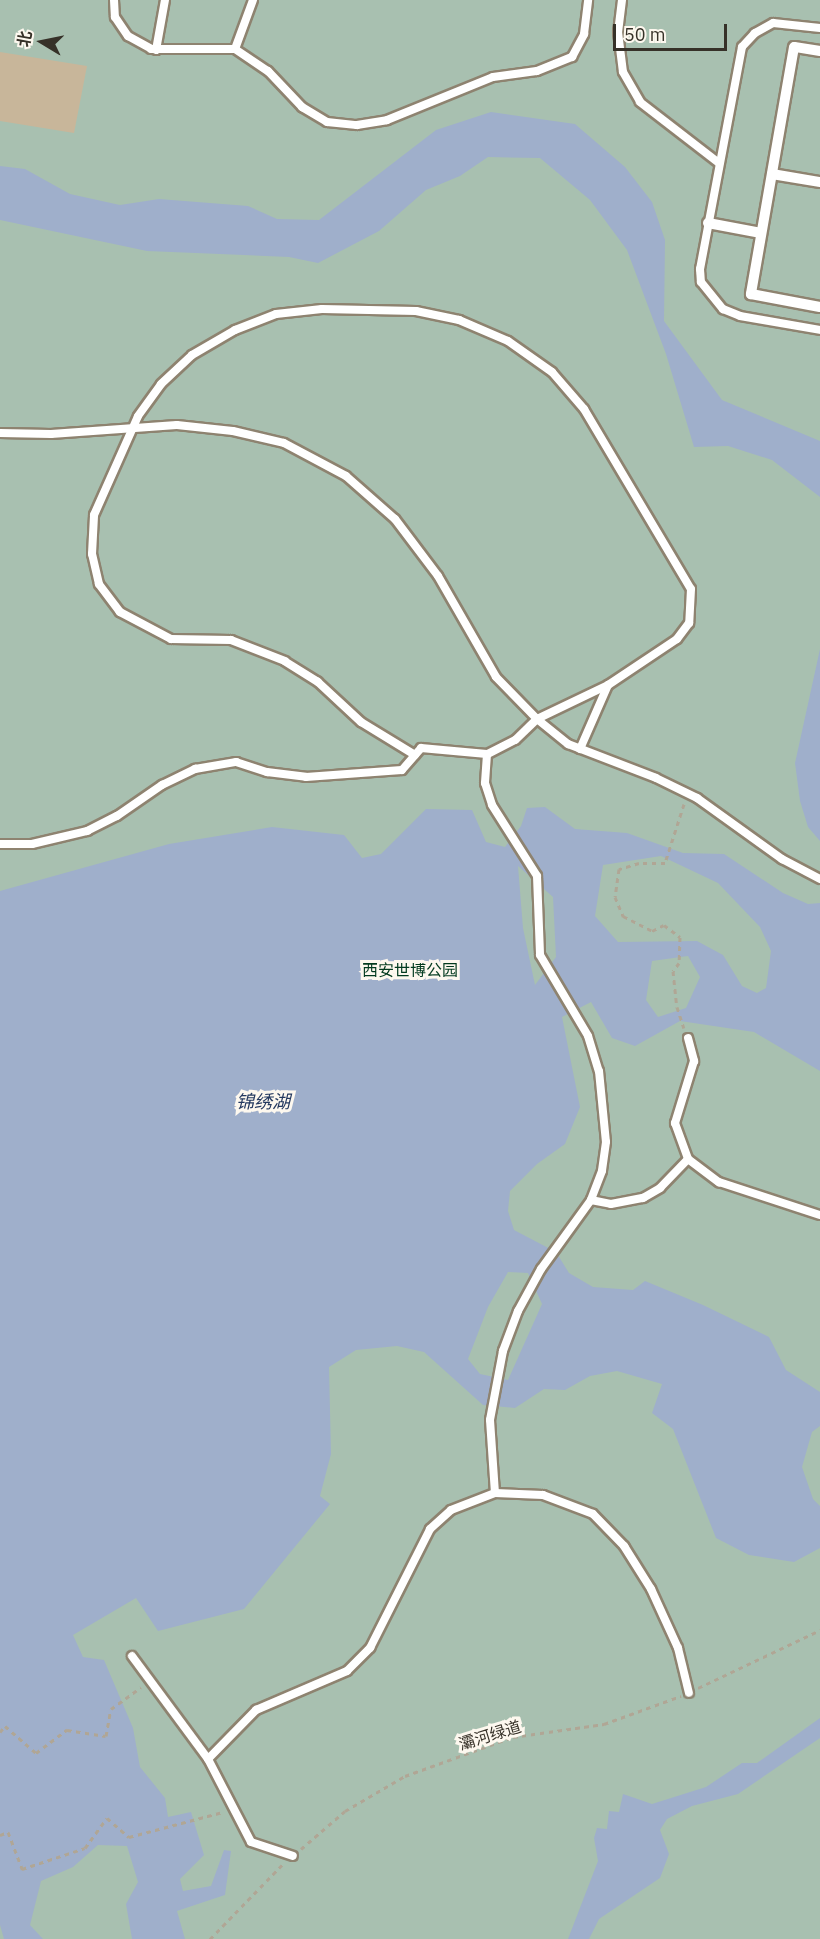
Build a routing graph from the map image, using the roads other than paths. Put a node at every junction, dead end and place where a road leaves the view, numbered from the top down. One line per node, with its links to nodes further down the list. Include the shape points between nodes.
1 (114, 0): 8 (lane, via 115,18 128,36)
2 (165, 0): 8 (lane)
3 (254, 0): 7 (lane)
4 (588, 0): 7 (lane, via 584,34 572,57 537,71 493,77 387,120 357,125 327,122 302,107 268,71)
5 (622, 0): 10 (lane, via 618,32 623,72 640,102)
6 (820, 28): 10 (lane, via 773,23 755,33 742,47)
7 (235, 49): 8 (lane)
8 (156, 50)
9 (820, 51): 11 (street, via 794,47)
10 (719, 163): 13 (lane)
11 (772, 174): 12 (street); 14 (street)
12 (820, 182)
13 (708, 223): 14 (street); 16 (lane, via 700,269 701,282 710,297 723,309 740,316)
14 (761, 233): 15 (street, via 751,294)
15 (820, 306)
16 (820, 330)
17 (131, 430): 18 (lane, via 3,436); 19 (lane, via 161,384 192,356 235,330 276,314 322,309 416,311 459,320 508,341 552,372 584,409 691,589 689,623 677,639); 20 (lane, via 177,425 233,431 285,443 346,476 395,519 438,576 496,677); 23 (lane, via 94,514 92,554 99,584 120,612 171,639 231,640 285,660 318,682 361,722)
18 (0, 433)
19 (608, 685): 20 (lane); 21 (lane)
20 (537, 719): 21 (lane); 22 (lane, via 515,740)
21 (580, 749): 25 (lane, via 690,795)
22 (487, 754): 23 (lane, via 421,748); 28 (lane, via 485,783 492,805 537,876 540,955 588,1036 599,1071 606,1142 602,1171)
23 (414, 755): 24 (lane, via 402,770 344,775 306,777 267,772 237,762 195,770 162,785 87,831 32,844)
24 (0, 844)
25 (820, 879)
26 (688, 1038): 27 (lane, via 694,1061 675,1123)
27 (688, 1159): 28 (lane, via 660,1188 643,1198 611,1204); 29 (lane, via 719,1182)
28 (591, 1200): 30 (lane, via 541,1269 518,1311 503,1351 490,1420)
29 (820, 1215)
30 (495, 1493): 32 (lane, via 543,1495 592,1514 608,1530 651,1589 678,1648); 33 (lane, via 451,1510 430,1529 392,1611 370,1648 347,1671 256,1710)
31 (132, 1656): 33 (lane)
32 (689, 1693)
33 (208, 1759): 34 (lane, via 251,1842)
34 (293, 1856)

